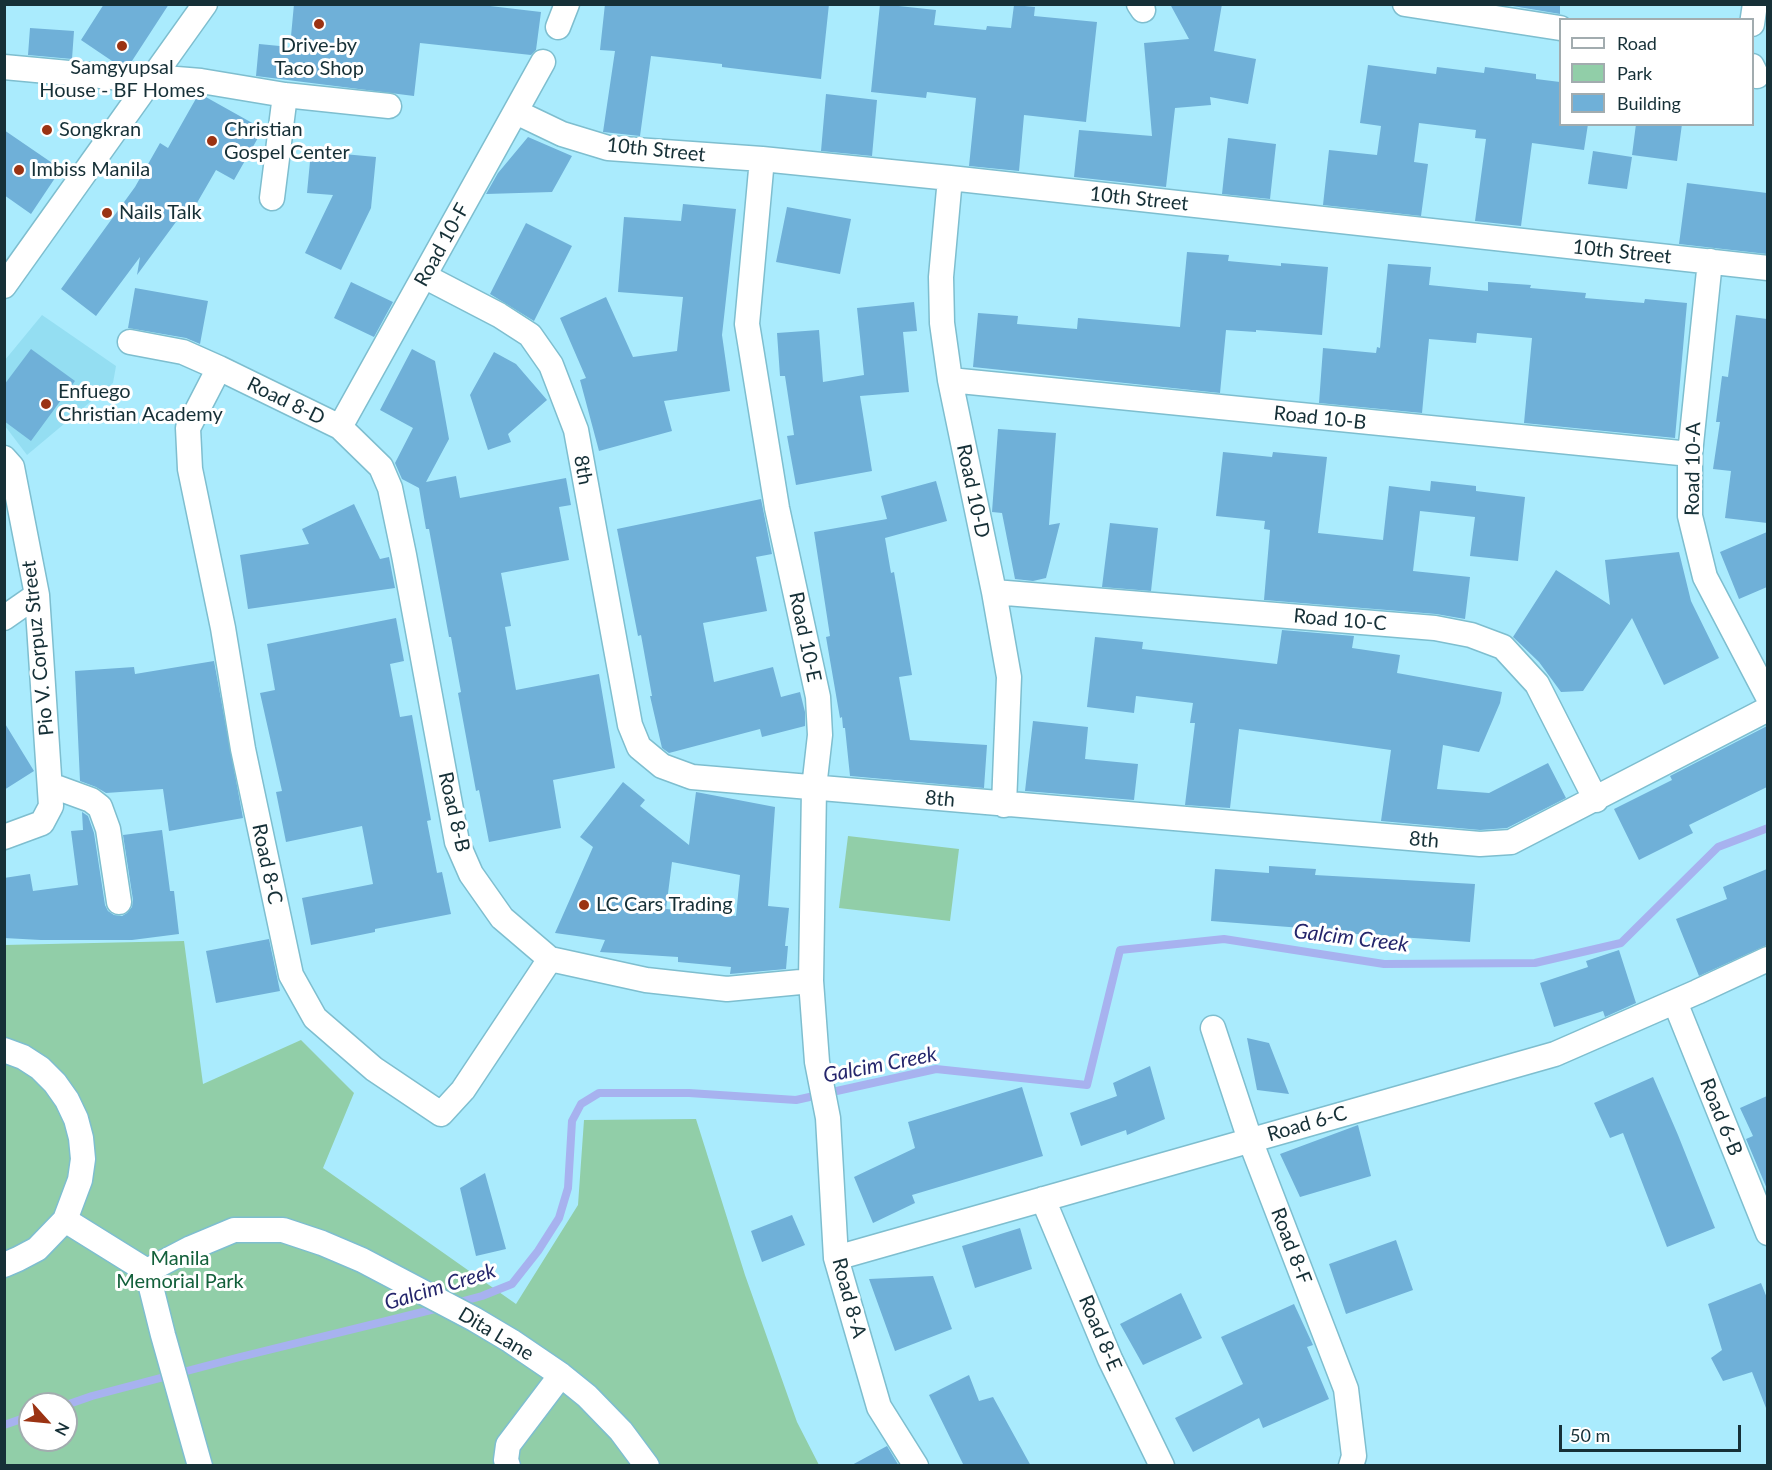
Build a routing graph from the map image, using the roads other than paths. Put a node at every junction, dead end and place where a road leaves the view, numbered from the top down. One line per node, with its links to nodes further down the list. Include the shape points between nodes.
1 (205, 4): 6 (street)
2 (1405, 4): 3 (street)
3 (1559, 28)
4 (543, 62): 9 (street, Road 10-F)
5 (4, 67): 6 (street, via 133,79)
6 (152, 77): 7 (street); 16 (street)
7 (285, 95): 8 (street); 12 (street)
8 (389, 106)
9 (516, 112): 10 (street, 10th Street, via 562,134 608,148); 15 (street, Road 10-F)
10 (762, 159): 11 (street, 10th Street); 28 (street, Road 10-E, via 747,324 777,508 818,697 820,735)
11 (950, 178): 13 (street, 10th Street); 19 (street, Road 10-D, via 941,277 942,323)
12 (272, 198)
13 (1710, 261): 14 (street, 10th Street); 21 (street, Road 10-A)
14 (1767, 268)
15 (424, 276): 20 (street, Road 10-F); 28 (street, 8th, via 530,335 551,365 576,430 630,725 639,747 662,766 692,777)
16 (4, 286)
17 (130, 342): 18 (street, Road 8-D, via 183,352)
18 (219, 368): 20 (street, Road 8-D); 34 (street, Road 8-C, via 188,428 190,469 243,749 295,983 315,1018 374,1069 441,1114 463,1090)
19 (950, 380): 21 (street, Road 10-B); 23 (street, Road 10-D)
20 (340, 427): 34 (street, Road 8-B, via 381,467 390,488 457,842 471,874 502,918)
21 (1690, 454): 26 (street, Road 10-A, via 1690,516 1705,577)
22 (4, 458): 24 (street, Pio V. Corpuz Street, via 12,467)
23 (994, 592): 30 (street, Road 10-C, via 1471,634 1503,647 1537,684); 31 (street, Road 10-D, via 1009,677)
24 (37, 595): 25 (street); 29 (street, Pio V. Corpuz Street)
25 (4, 618)
26 (1767, 697)
27 (1767, 709): 30 (street, 8th)
28 (814, 788): 31 (street, 8th); 36 (street, Road 10-E)
29 (51, 796): 32 (street, via 42,822); 33 (street, via 91,800 100,807 108,829)
30 (1596, 800): 31 (street, 8th, via 1511,842 1480,844)
31 (1004, 805)
32 (4, 837)
33 (119, 902)
34 (550, 959): 36 (street, Road 8-B, via 646,980 727,989)
35 (1767, 959): 37 (street, Road 6-C)
36 (811, 981): 40 (street, Road 10-E, via 817,1062)
37 (1675, 1002): 41 (street, Road 6-C, via 1555,1054); 44 (street, Road 6-B)
38 (1213, 1028): 41 (street, Road 8-F)
39 (4, 1050): 43 (street, via 40,1068 67,1100 76,1119 83,1160)
40 (828, 1118): 45 (street, Road 8-A)
41 (1250, 1140): 42 (street, Road 6-C); 54 (street, Road 8-F, via 1346,1389 1354,1456)
42 (1043, 1198): 45 (street, Road 6-C); 53 (street, Road 8-E, via 1110,1359)
43 (65, 1220): 46 (street, via 37,1249); 47 (street)
44 (1767, 1233)
45 (836, 1258): 52 (street, Road 8-A, via 879,1407)
46 (4, 1264)
47 (147, 1271): 48 (street, Dita Lane, via 234,1230 283,1230 362,1260 474,1319); 49 (street)
48 (561, 1375): 50 (street, via 508,1445); 51 (street, Dita Lane, via 588,1396)
49 (200, 1466)
50 (508, 1466)
51 (647, 1466)
52 (916, 1466)
53 (1162, 1466)
54 (1351, 1466)

